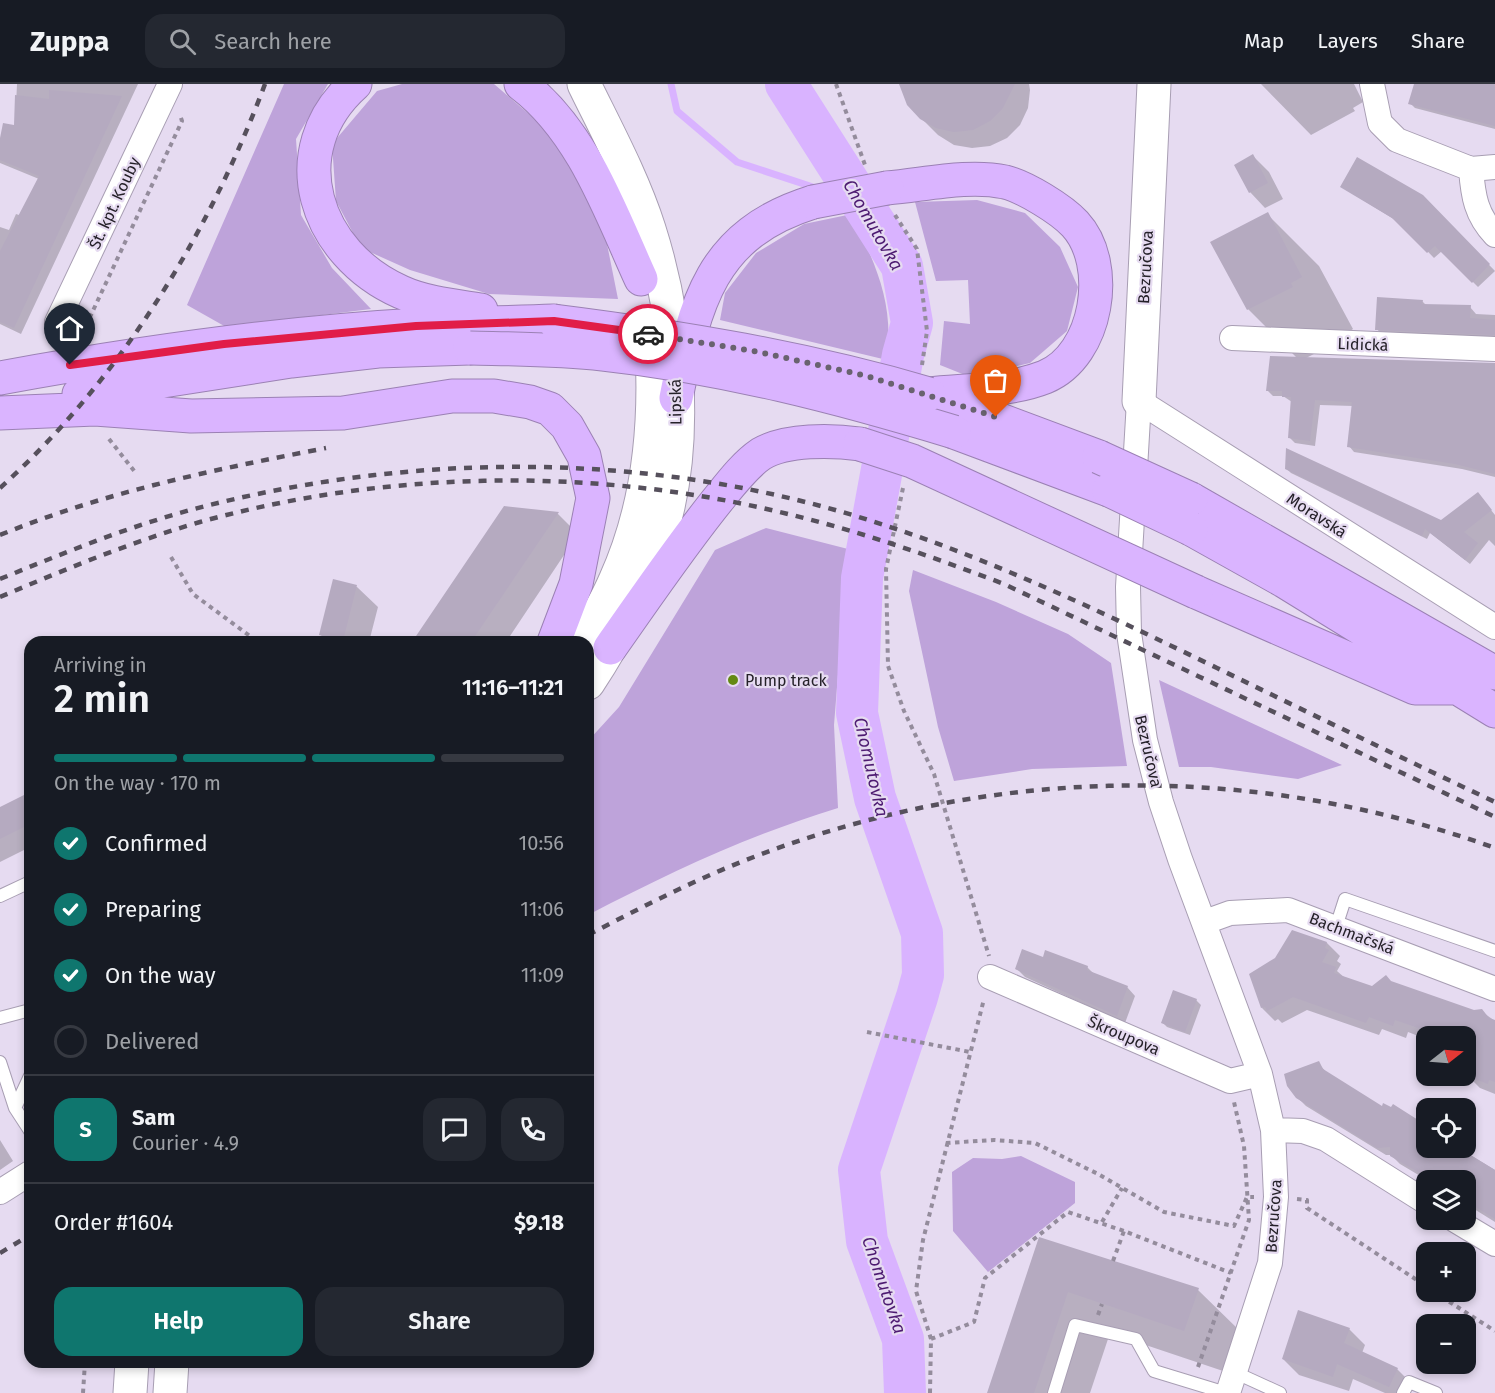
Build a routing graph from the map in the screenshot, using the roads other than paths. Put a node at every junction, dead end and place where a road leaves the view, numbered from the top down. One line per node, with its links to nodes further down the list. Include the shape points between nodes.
1 (170, 84): 12 (street, Št. kpt. Kouby)
2 (355, 84): 11 (highway, via 338,99 313,152 314,185 321,214 342,248 364,270 401,292 450,305)
3 (521, 84): 10 (highway, via 538,96 570,135)
4 (566, 84): 10 (street, Lipská, via 611,186)
5 (584, 84): 17 (street, Lipská, via 649,227 672,328)
6 (1154, 84): 18 (street, Bezručova)
7 (1372, 84): 8 (street, via 1380,123 1397,140)
8 (1483, 168): 9 (street, via 1473,195 1481,219)
9 (1495, 235)
10 (641, 279): 24 (street, Lipská, via 650,326 653,378 646,480)
11 (554, 321): 15 (highway, via 416,326 284,337 116,357); 16 (highway, bridge, via 759,352 867,376)
12 (57, 322)
13 (1232, 338): 14 (street, Lidická)
14 (1495, 349)
15 (0, 378)
16 (925, 380): 17 (highway, bridge, via 1020,384 1047,376 1067,361 1086,338 1094,310 1090,249 1075,224 1049,203 1005,182 966,180 813,202 780,215 727,254 702,295); 21 (highway, bridge, via 1099,456)
17 (676, 398): 24 (street, Lipská, via 672,483 662,531 642,586)
18 (1139, 401): 22 (street, Moravská); 30 (street, Bezručova, via 1128,587 1134,680 1161,802)
19 (0, 407): 21 (highway, bridge, via 378,351 471,348 603,354 739,375 850,400 954,432 1109,490)
20 (0, 413): 23 (highway, via 95,409 191,416 343,413 452,396 494,396 550,409 567,426 584,456 593,498 576,584)
21 (1191, 514): 25 (highway, via 1386,612); 26 (highway)
22 (1495, 627)
23 (556, 636)
24 (597, 645): 26 (highway, bridge, via 735,478 762,454 802,442 834,440 912,461 1415,688)
25 (1495, 673)
26 (1454, 688): 27 (highway)
27 (1495, 711)
28 (24, 885): 29 (lane)
29 (0, 896)
30 (1205, 922): 31 (street, Bachmačská, via 1230,913 1288,910); 38 (street, Bezručova)
31 (1336, 927): 32 (lane, via 1345,898); 34 (street, Bachmačská)
32 (1495, 951)
33 (990, 977): 38 (street, Škroupova, via 1230,1081)
34 (1495, 989)
35 (24, 1012): 36 (lane)
36 (0, 1018)
37 (0, 1062): 40 (lane)
38 (1260, 1074): 42 (street, Bezručova)
39 (24, 1089): 40 (lane)
40 (15, 1108): 41 (lane)
41 (24, 1122)
42 (1273, 1130): 45 (street, via 1304,1131 1326,1139); 50 (street, Bezručova, via 1276,1197 1270,1263)
43 (24, 1177): 44 (street)
44 (0, 1192)
45 (1416, 1196)
46 (1472, 1230): 47 (street)
47 (1495, 1244)
48 (132, 1368): 51 (street)
49 (172, 1368): 52 (street)
50 (1229, 1386): 53 (lane, via 1192,1383 1154,1371 1136,1340 1076,1325); 54 (lane)
51 (130, 1393)
52 (170, 1393)
53 (1054, 1393)
54 (1280, 1393)
55 (1403, 1393): 56 (lane, via 1409,1382)
56 (1436, 1393)

